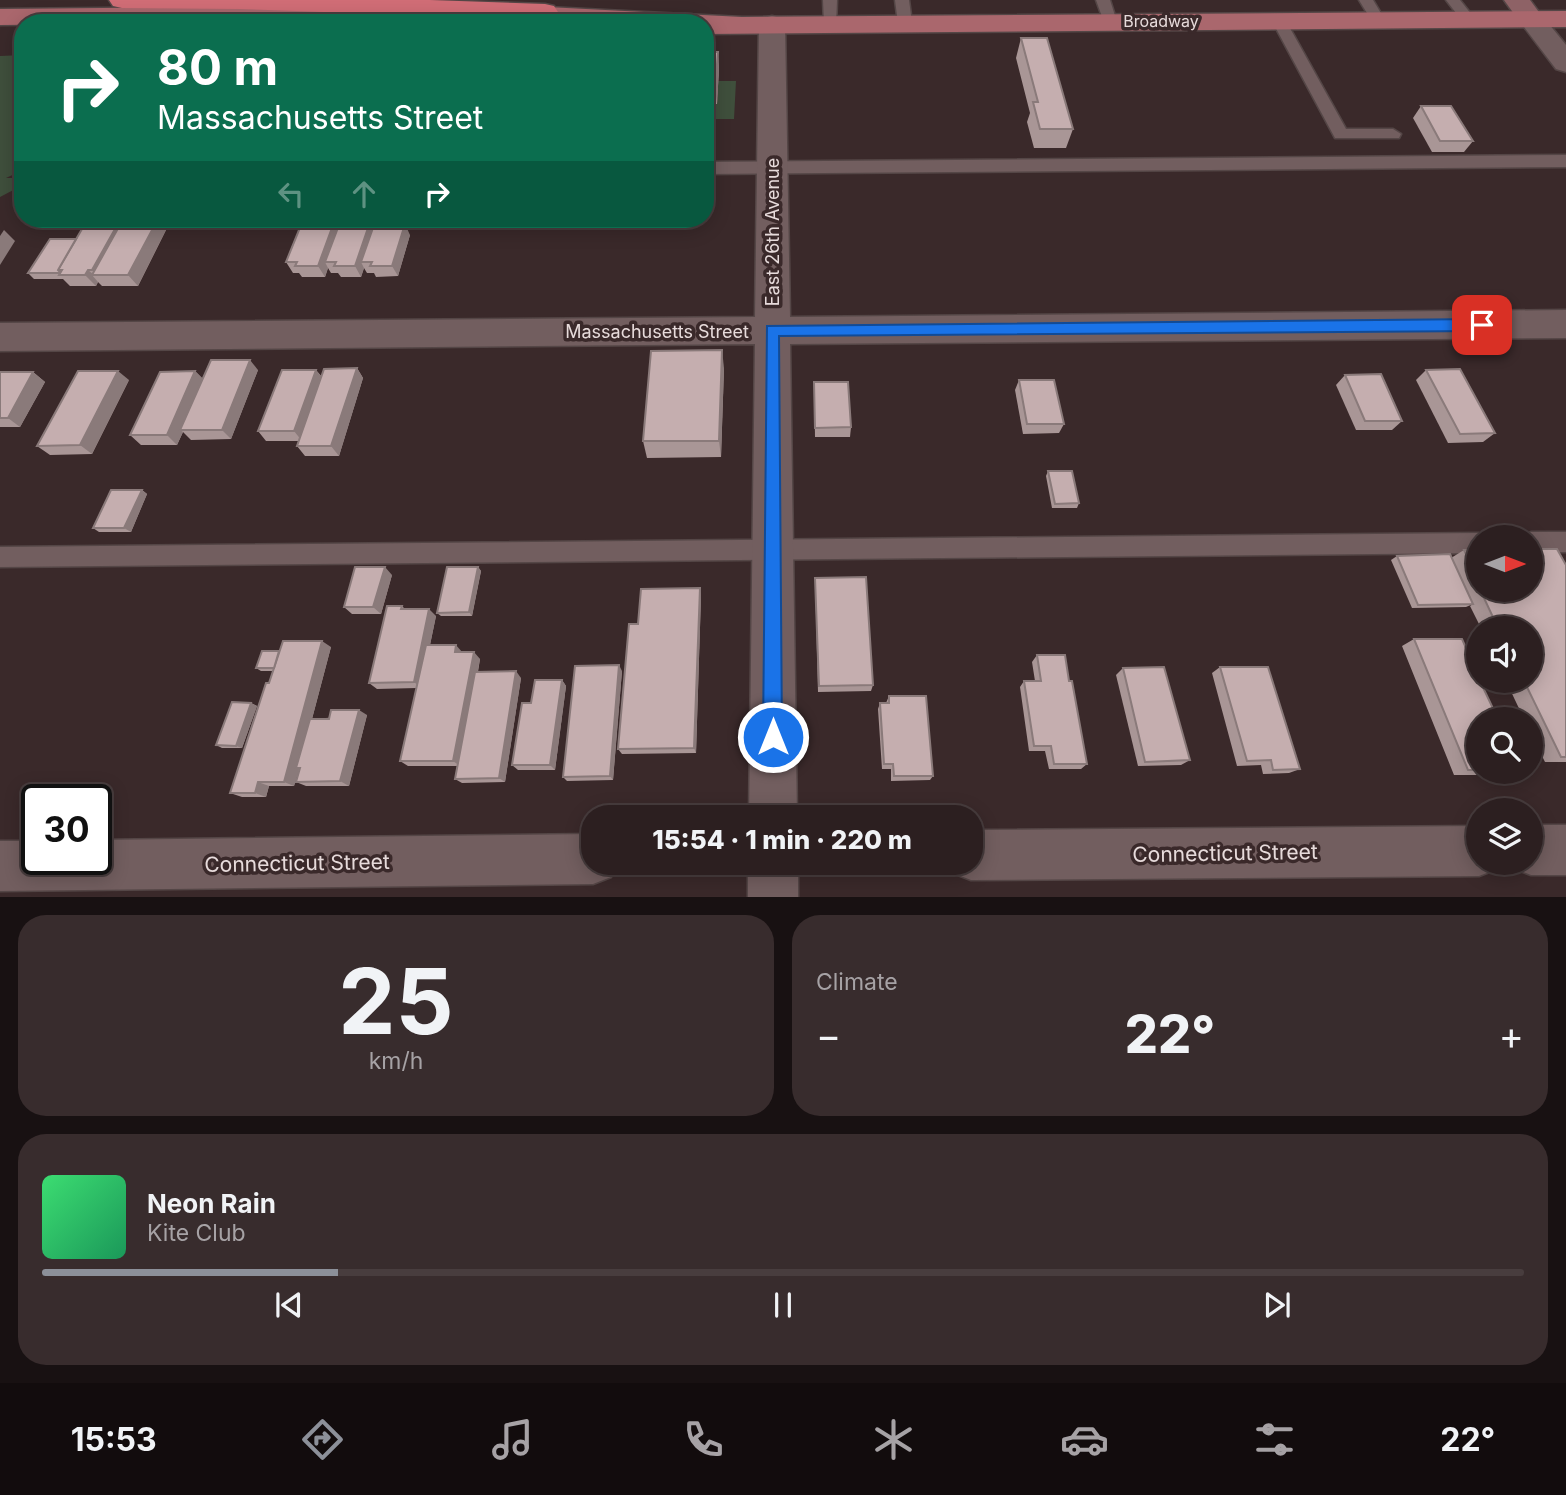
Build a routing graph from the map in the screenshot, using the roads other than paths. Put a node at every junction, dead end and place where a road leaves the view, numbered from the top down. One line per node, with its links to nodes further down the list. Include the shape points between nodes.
1 (122, 0): 7 (highway)
2 (1524, 9): 4 (main road, Broadway); 13 (main road, Broadway); 16 (street)
3 (1372, 10): 4 (main road, Broadway); 14 (main road, Broadway)
4 (1461, 10)
5 (903, 11): 6 (main road, Broadway, via 1021,32); 8 (main road, Broadway)
6 (1107, 11): 14 (main road, Broadway)
7 (545, 12): 9 (main road, Broadway); 10 (main road, Broadway)
8 (831, 12): 12 (main road, Broadway)
9 (327, 14)
10 (653, 14)
11 (714, 15): 12 (main road, Broadway)
12 (761, 16): 15 (main road, Broadway); 19 (street, East 26th Avenue)
13 (1566, 19)
14 (1279, 21): 17 (lane, via 1341,134)
15 (714, 24)
16 (1566, 63)
17 (1393, 134)
18 (1566, 162): 19 (lane, via 1052,157)
19 (772, 167): 20 (lane); 22 (street, East 26th Avenue)
20 (714, 168)
21 (1566, 324): 22 (street, Massachusetts Street)
22 (772, 330): 23 (street, Massachusetts Street); 27 (street, East 26th Avenue)
23 (0, 337)
24 (1544, 542): 25 (lane)
25 (1566, 542)
26 (1466, 543): 27 (lane)
27 (773, 550): 28 (lane); 29 (street, East 26th Avenue)
28 (0, 557)
29 (773, 805)
30 (1466, 850): 33 (street, Connecticut Street)
31 (1543, 850): 32 (street)
32 (1566, 850)
33 (983, 855)
34 (581, 859): 35 (street, Connecticut Street)
35 (0, 866)
36 (773, 875): 37 (street)
37 (773, 897)

